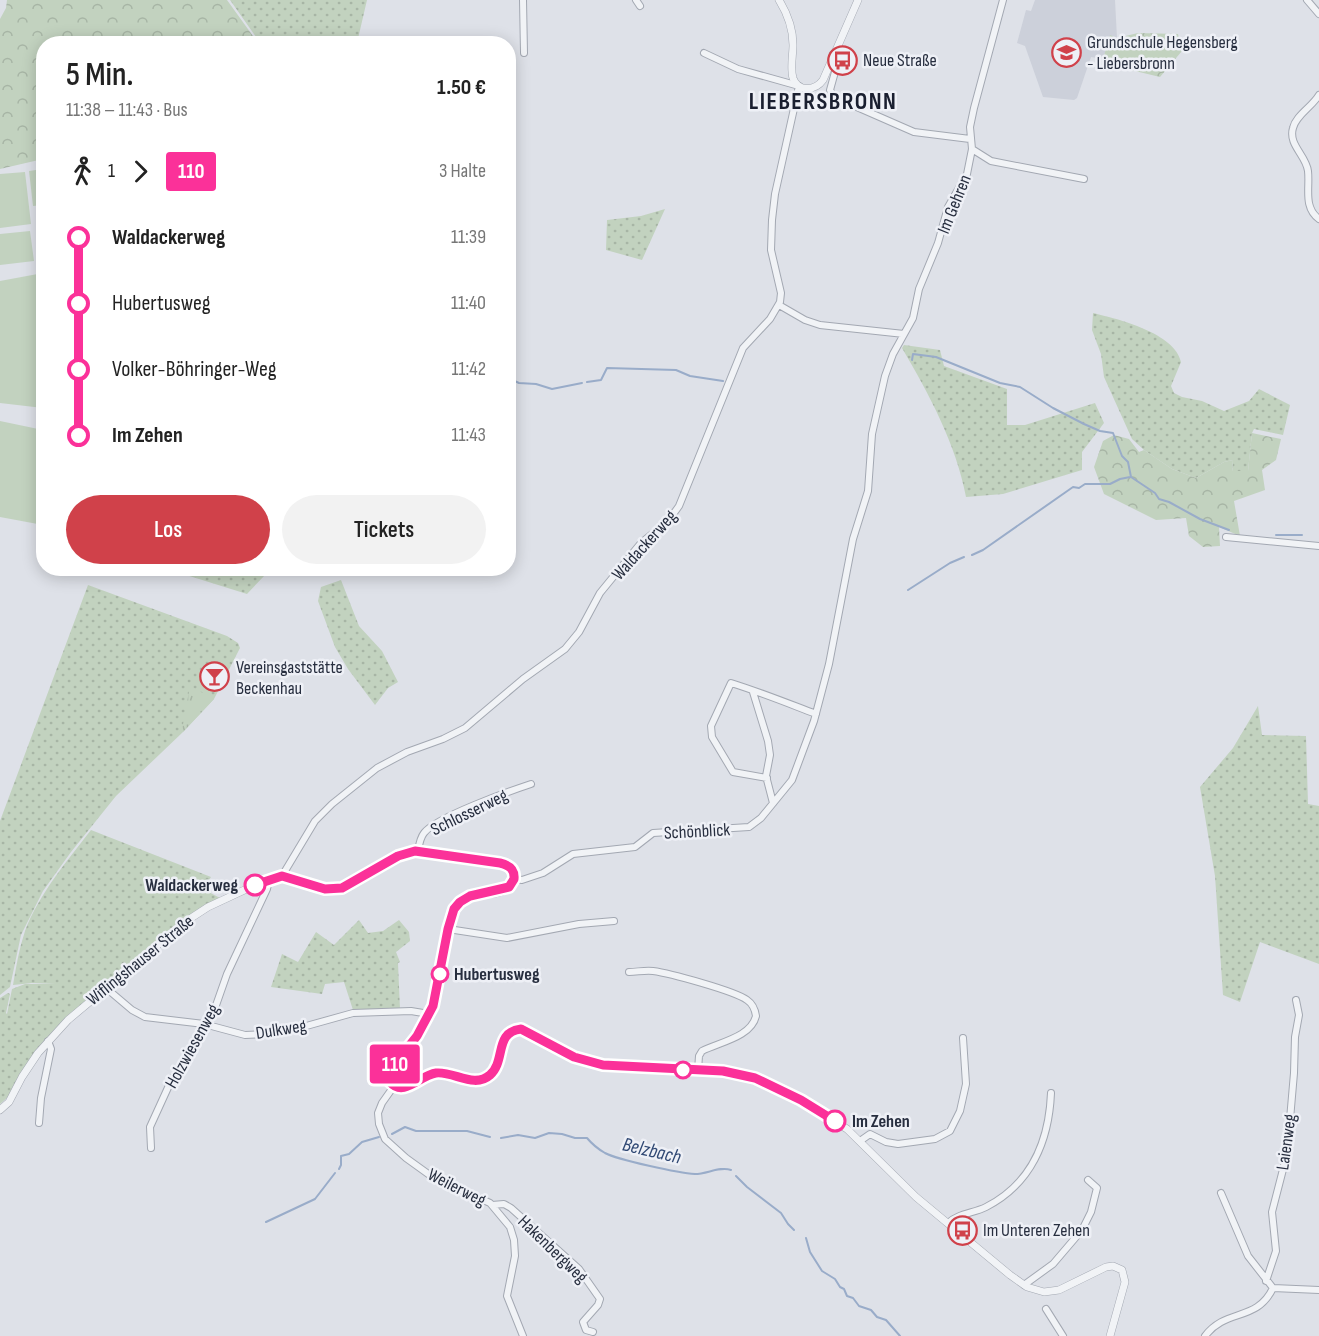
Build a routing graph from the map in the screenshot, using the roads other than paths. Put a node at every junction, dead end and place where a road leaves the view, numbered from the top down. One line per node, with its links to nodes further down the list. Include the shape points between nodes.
1 (523, 0): 7 (street)
2 (779, 0): 10 (street, via 791,32 793,77)
3 (858, 0): 9 (street)
4 (1003, 0): 12 (street, Im Gehren, via 974,108)
5 (1307, 0): 6 (street)
6 (1319, 14)
7 (524, 53)
8 (704, 53): 10 (street, via 738,69)
9 (833, 54): 10 (street, via 820,84 811,88); 12 (street, via 838,60 830,90 834,97 914,132)
10 (799, 86): 16 (street, via 771,220 771,250 781,293)
11 (1319, 96): 15 (street, via 1295,122 1292,134 1308,169 1310,209)
12 (970, 139): 13 (street, Im Gehren)
13 (972, 149): 14 (street, via 991,161); 17 (street, Im Gehren, via 967,174 948,207)
14 (1084, 179)
15 (1319, 219)
16 (779, 305): 17 (street, via 820,325); 27 (street, Waldackerweg, via 743,348 676,510 641,543 600,593 573,640 465,728 404,753 375,769 341,796 316,819)
17 (904, 334): 20 (street, Im Gehren, via 883,381 872,434 868,491 853,539)
18 (1226, 537): 19 (street)
19 (1319, 546)
20 (837, 617): 22 (street, Schönblick)
21 (753, 692): 22 (street); 23 (street, via 768,741); 23 (street, via 731,683 711,734 733,772)
22 (816, 714): 25 (street, Schönblick, via 792,780)
23 (767, 778): 25 (street)
24 (531, 784): 26 (street, Schlosserweg, via 436,823 422,835)
25 (773, 803): 29 (street, Schönblick, via 746,828 653,833 635,847 571,855 543,873)
26 (418, 851): 27 (street, Wiflingshauser Straße, via 398,856 339,889 325,889); 29 (street, Wiflingshauser Straße, via 505,864 512,869)
27 (282, 876): 28 (street, Wiflingshauser Straße)
28 (269, 879): 33 (street, Wiflingshauser Straße, via 195,915); 36 (street, Holzwiesenweg, via 215,1009)
29 (514, 879): 31 (street, via 505,889 463,900 454,909)
30 (614, 921): 31 (street, via 507,938)
31 (448, 929): 35 (street)
32 (629, 972): 39 (street, via 664,973 733,994 753,1007 753,1024 738,1036 702,1051)
33 (106, 988): 36 (street, Dulkweg, via 141,1016); 38 (street, Wiflingshauser Straße)
34 (1296, 1000): 50 (street, Laienweg, via 1299,1015 1287,1154 1272,1212 1276,1251)
35 (429, 1014): 36 (street, Dulkweg, via 353,1013 292,1030 245,1035); 40 (street, via 390,1071 389,1079)
36 (204, 1024): 45 (street, Holzwiesenweg, via 172,1077 150,1127)
37 (963, 1038): 44 (street, via 966,1084 960,1111 950,1131 939,1138 903,1144 870,1134)
38 (48, 1041): 42 (street, Wiflingshauser Straße); 43 (street, via 51,1049)
39 (698, 1070): 40 (street, via 590,1062 519,1029 506,1035 497,1066 484,1079 439,1072 405,1088); 44 (street, via 734,1073 763,1081 817,1109)
40 (394, 1086): 48 (street, Weilerweg, via 378,1113 385,1139 431,1176)
41 (1051, 1093): 49 (street, via 1043,1145 1025,1172 992,1203)
42 (0, 1110)
43 (39, 1123)
44 (860, 1141): 49 (street)
45 (151, 1148)
46 (1088, 1180): 51 (street, via 1097,1188 1085,1225 1053,1264)
47 (1221, 1193): 50 (street, via 1248,1256)
48 (492, 1205): 55 (street, Hakenbergweg, via 511,1208 582,1272 600,1299 583,1322 586,1330); 56 (street, Weilerweg, via 513,1235 515,1256 507,1296)
49 (948, 1223): 51 (street)
50 (1266, 1281): 52 (street)
51 (1024, 1286): 58 (street, via 1053,1292 1106,1267 1118,1267 1125,1282)
52 (1273, 1288): 53 (street); 59 (street, via 1253,1311 1222,1320)
53 (1319, 1290)
54 (1046, 1309): 57 (street)
55 (593, 1332)
56 (523, 1336)
57 (1063, 1336)
58 (1110, 1336)
59 (1204, 1336)

